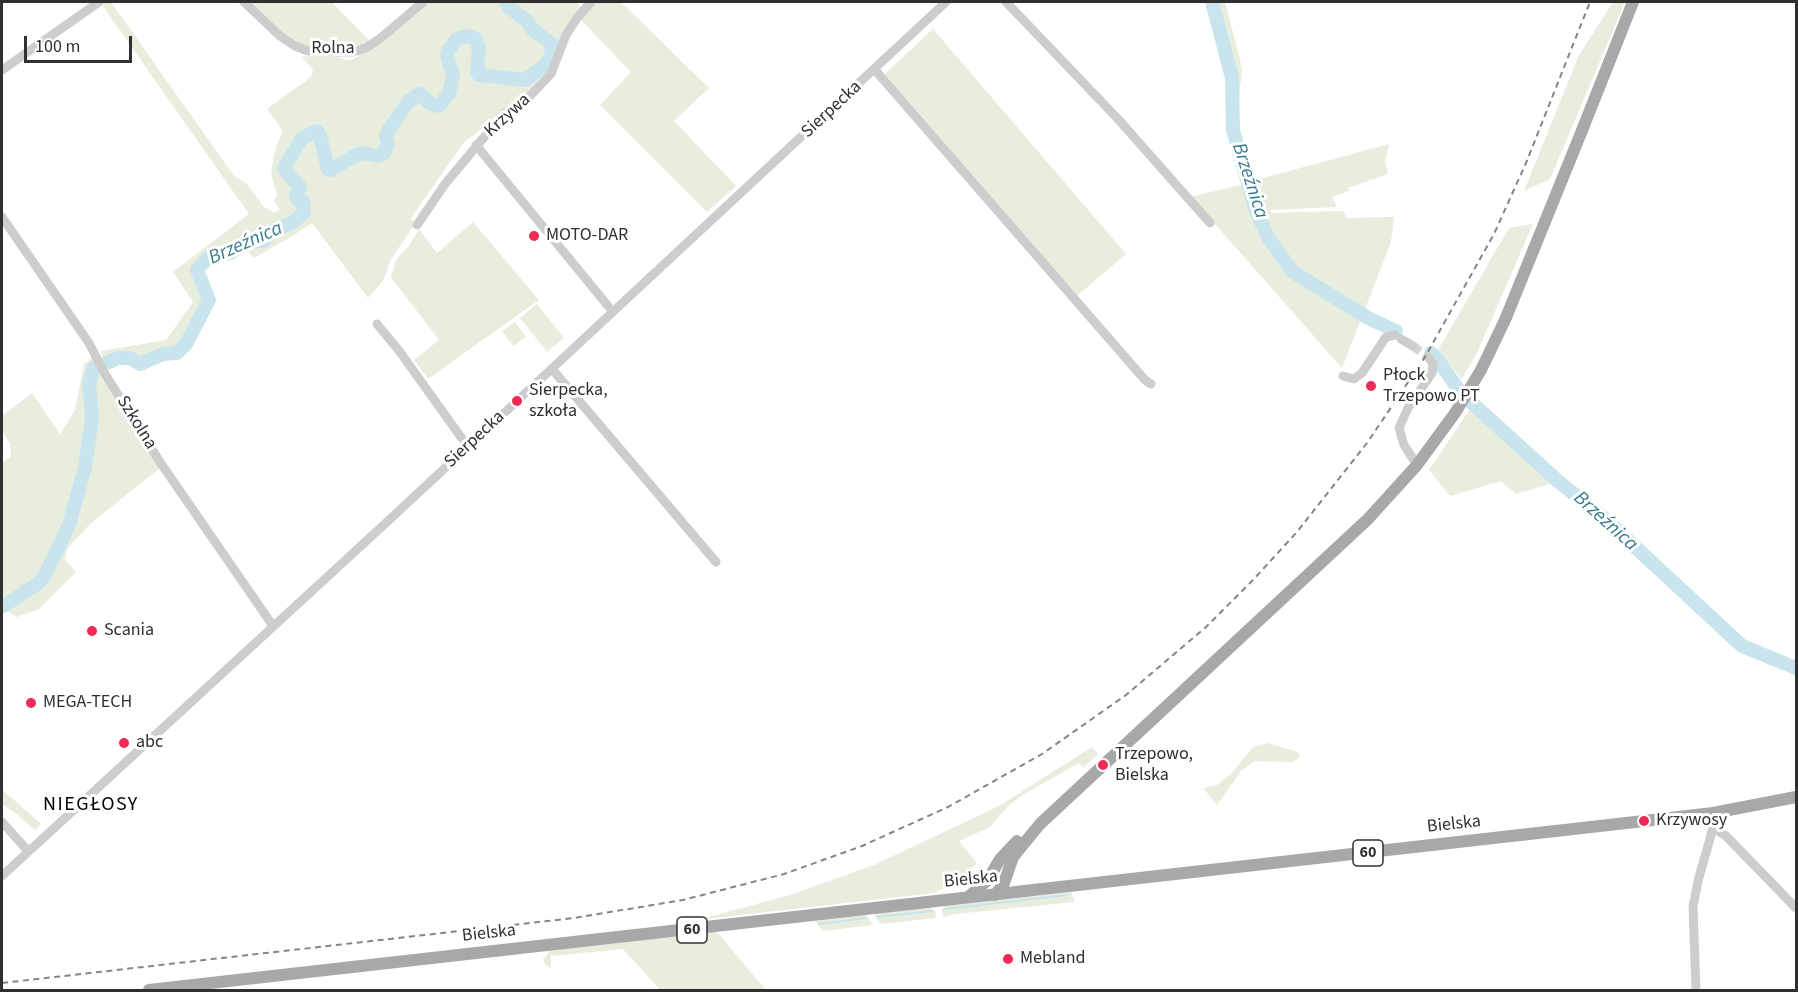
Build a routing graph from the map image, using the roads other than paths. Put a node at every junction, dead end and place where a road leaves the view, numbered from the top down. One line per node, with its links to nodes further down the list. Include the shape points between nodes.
1 (99, 2): 8 (street)
2 (244, 2): 3 (street, Rolna, via 295,46 308,51 353,52 382,37)
3 (423, 2)
4 (591, 2): 10 (street, Krzywa, via 566,36 551,74)
5 (946, 2): 9 (street, Sierpecka)
6 (1006, 2): 12 (street)
7 (1633, 2): 22 (main road, via 1505,320 1472,385)
8 (2, 70)
9 (875, 70): 14 (street, Sierpecka); 20 (street)
10 (476, 145): 13 (street, Krzywa); 14 (street)
11 (2, 217): 24 (street, Szkolna, via 89,343 160,462)
12 (1210, 223)
13 (417, 225)
14 (613, 312): 18 (street, Sierpecka)
15 (377, 324): 21 (street)
16 (1413, 346): 19 (street, via 1388,335 1362,373 1354,379)
17 (1428, 357): 22 (street, via 1433,364 1432,373 1399,428)
18 (552, 369): 21 (street, Sierpecka); 23 (street)
19 (1343, 376)
20 (1151, 384)
21 (468, 447): 24 (street, Sierpecka)
22 (1417, 465): 28 (main road, via 1361,526)
23 (716, 562)
24 (273, 626): 30 (street, Sierpecka)
25 (1797, 797): 26 (main road, Bielska / 60)
26 (1713, 813): 29 (street); 34 (main road, Bielska / 60)
27 (2, 822): 30 (street)
28 (1040, 824): 31 (main road, via 1013,858); 33 (main road, via 1005,853)
29 (1713, 828): 37 (street, via 1726,836); 39 (street, via 1693,907)
30 (28, 851): 32 (street, Sierpecka)
31 (1007, 874): 34 (main road, via 1014,886); 35 (main road)
32 (2, 876)
33 (988, 880): 35 (main road); 36 (main road)
34 (1024, 892): 35 (main road, Bielska / 60)
35 (993, 895): 36 (main road, Bielska / 60)
36 (966, 898): 38 (main road, Bielska / 60)
37 (1797, 908)
38 (149, 990)
39 (1696, 990)

